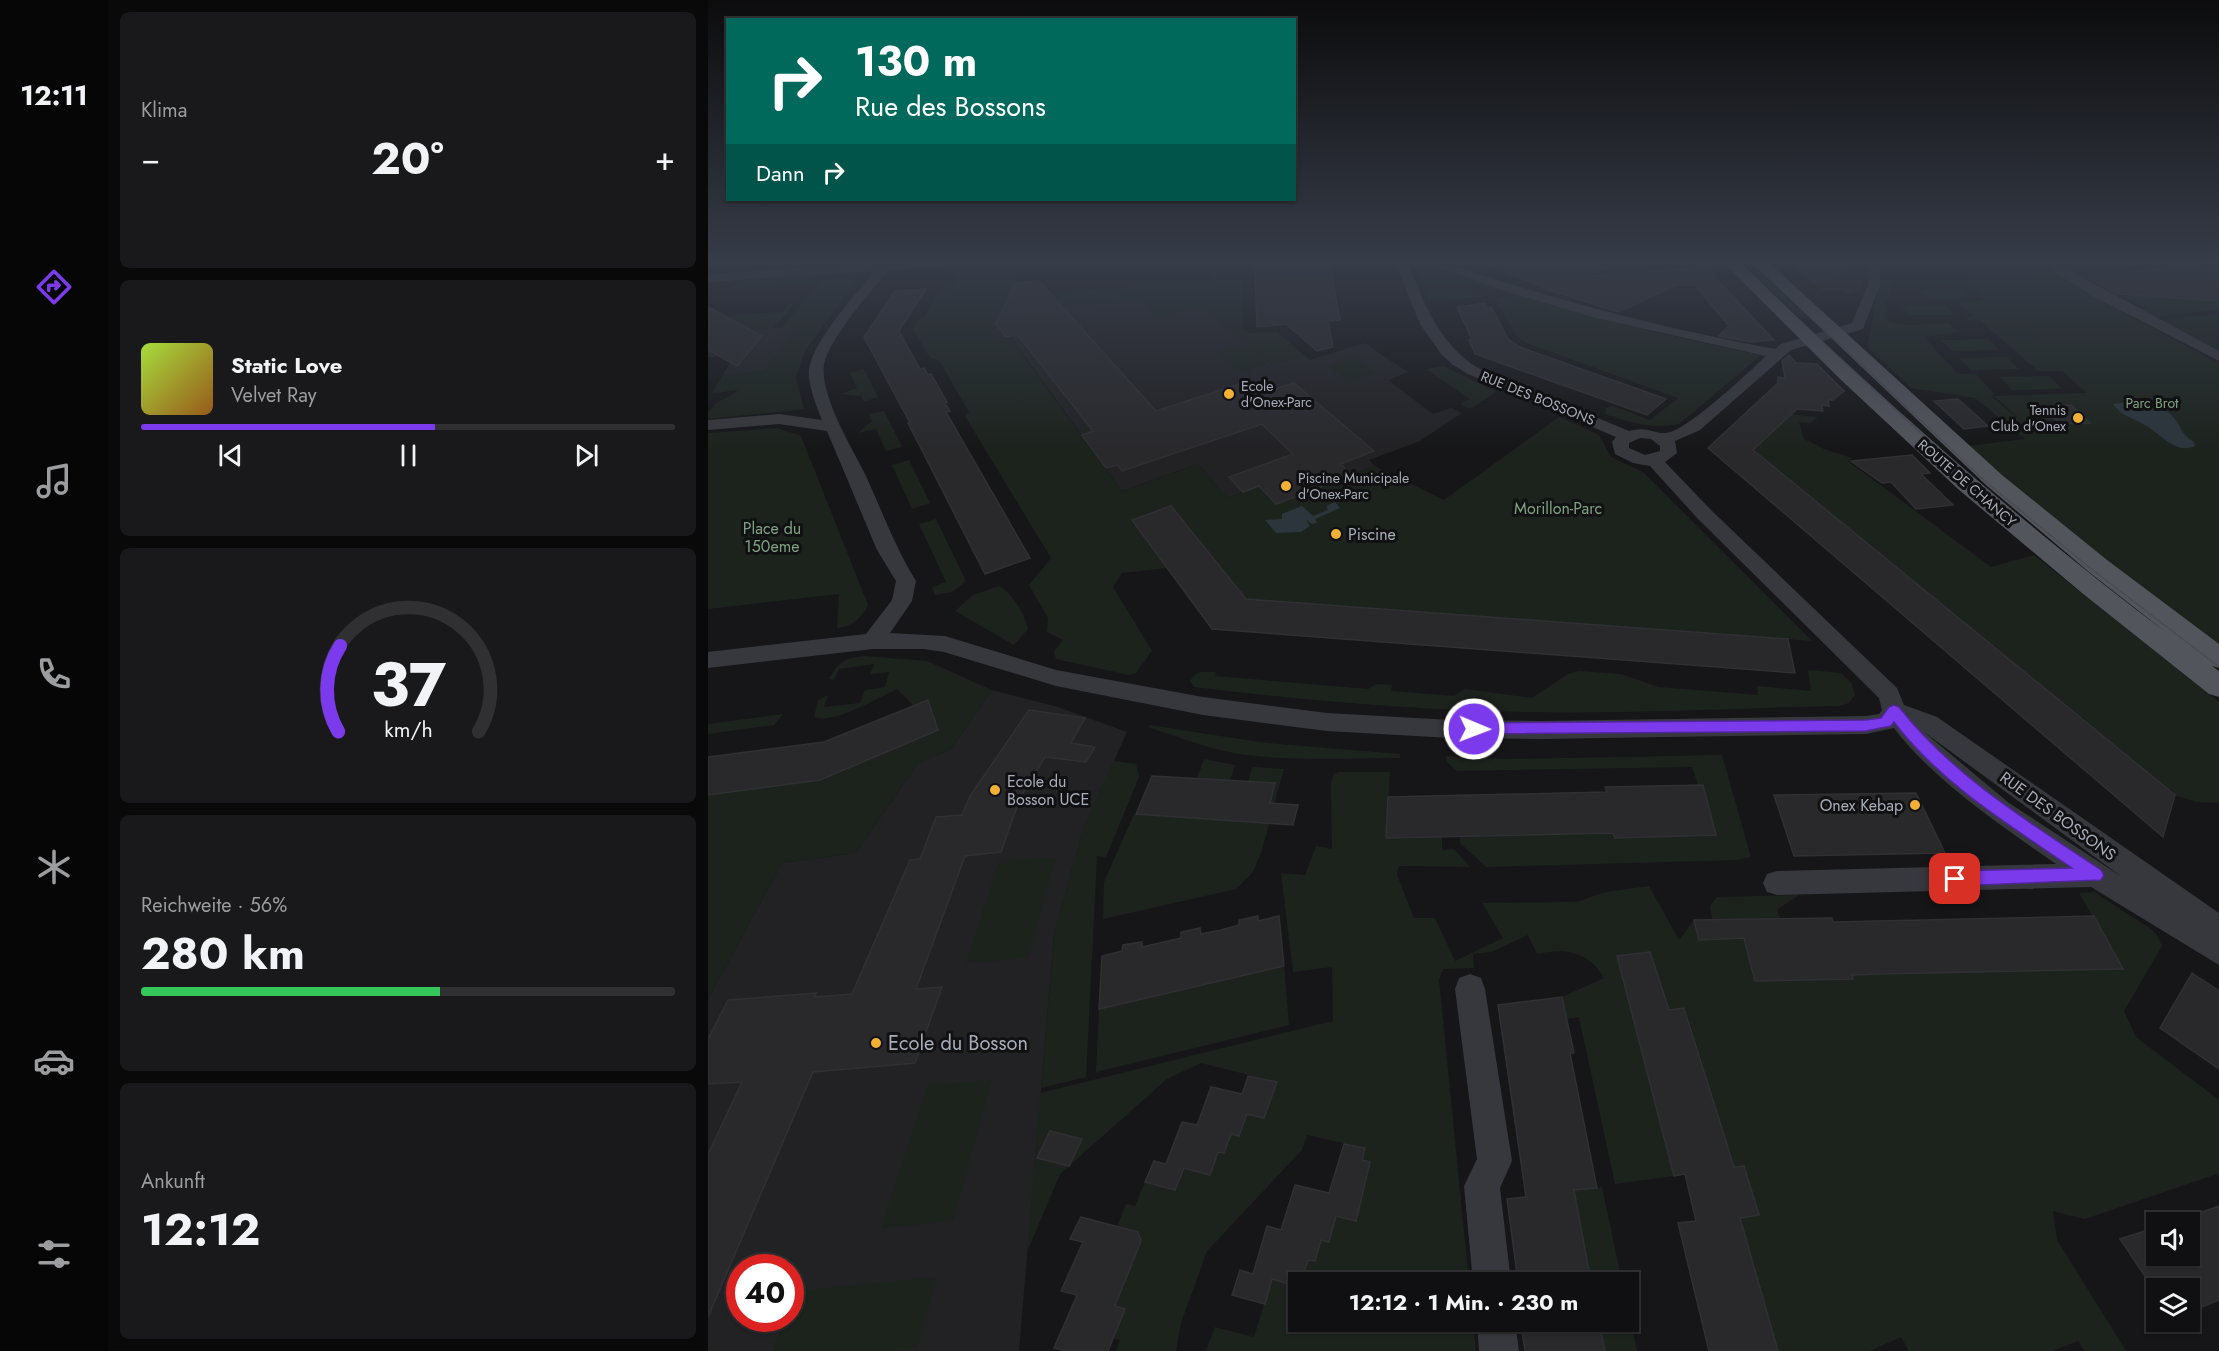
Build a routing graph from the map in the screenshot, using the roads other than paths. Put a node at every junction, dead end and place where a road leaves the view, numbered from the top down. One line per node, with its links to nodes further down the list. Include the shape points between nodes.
1 (840, 325): 13 (street, via 818,360 817,380)
2 (1428, 325): 14 (street, RUE DES BOSSONS, via 1454,360 1473,371)
3 (1640, 325): 10 (street)
4 (1796, 325): 9 (main road, ROUTE DE CHANCY)
5 (1827, 325): 8 (main road, ROUTE DE CHANCY)
6 (1858, 325): 8 (street)
7 (2159, 325): 11 (street)
8 (1836, 333): 9 (street); 18 (main road, ROUTE DE CHANCY, via 1963,454 2098,566)
9 (1810, 339): 10 (street, via 1796,342); 20 (main road, ROUTE DE CHANCY, via 1976,492)
10 (1777, 354): 15 (street, via 1694,427)
11 (2219, 357)
12 (708, 425): 13 (street, via 779,419)
13 (834, 427): 17 (street, via 887,550 906,581 902,601)
14 (1627, 436): 15 (street, RUE DES BOSSONS, via 1649,434); 16 (street, via 1620,442 1621,450 1636,459)
15 (1665, 440): 16 (street, via 1669,453)
16 (1654, 460): 21 (street, RUE DES BOSSONS, via 1713,523 1883,687)
17 (873, 640): 19 (street); 21 (street, via 924,641 1056,678 1203,706 1274,717 1373,725 1541,730 1866,726 1886,722)
18 (2219, 658)
19 (708, 660)
20 (2219, 686)
21 (1894, 711): 22 (street, RUE DES BOSSONS, via 1939,761 2001,811); 24 (street, RUE DES BOSSONS, via 1929,723)
22 (2095, 875): 23 (street); 25 (street, RUE DES BOSSONS)
23 (1777, 883)
24 (2219, 929)
25 (2219, 951)
26 (1470, 989): 27 (street, via 1494,1161 1482,1186)
27 (1491, 1272)
28 (1497, 1332): 29 (street)
29 (1499, 1351)

